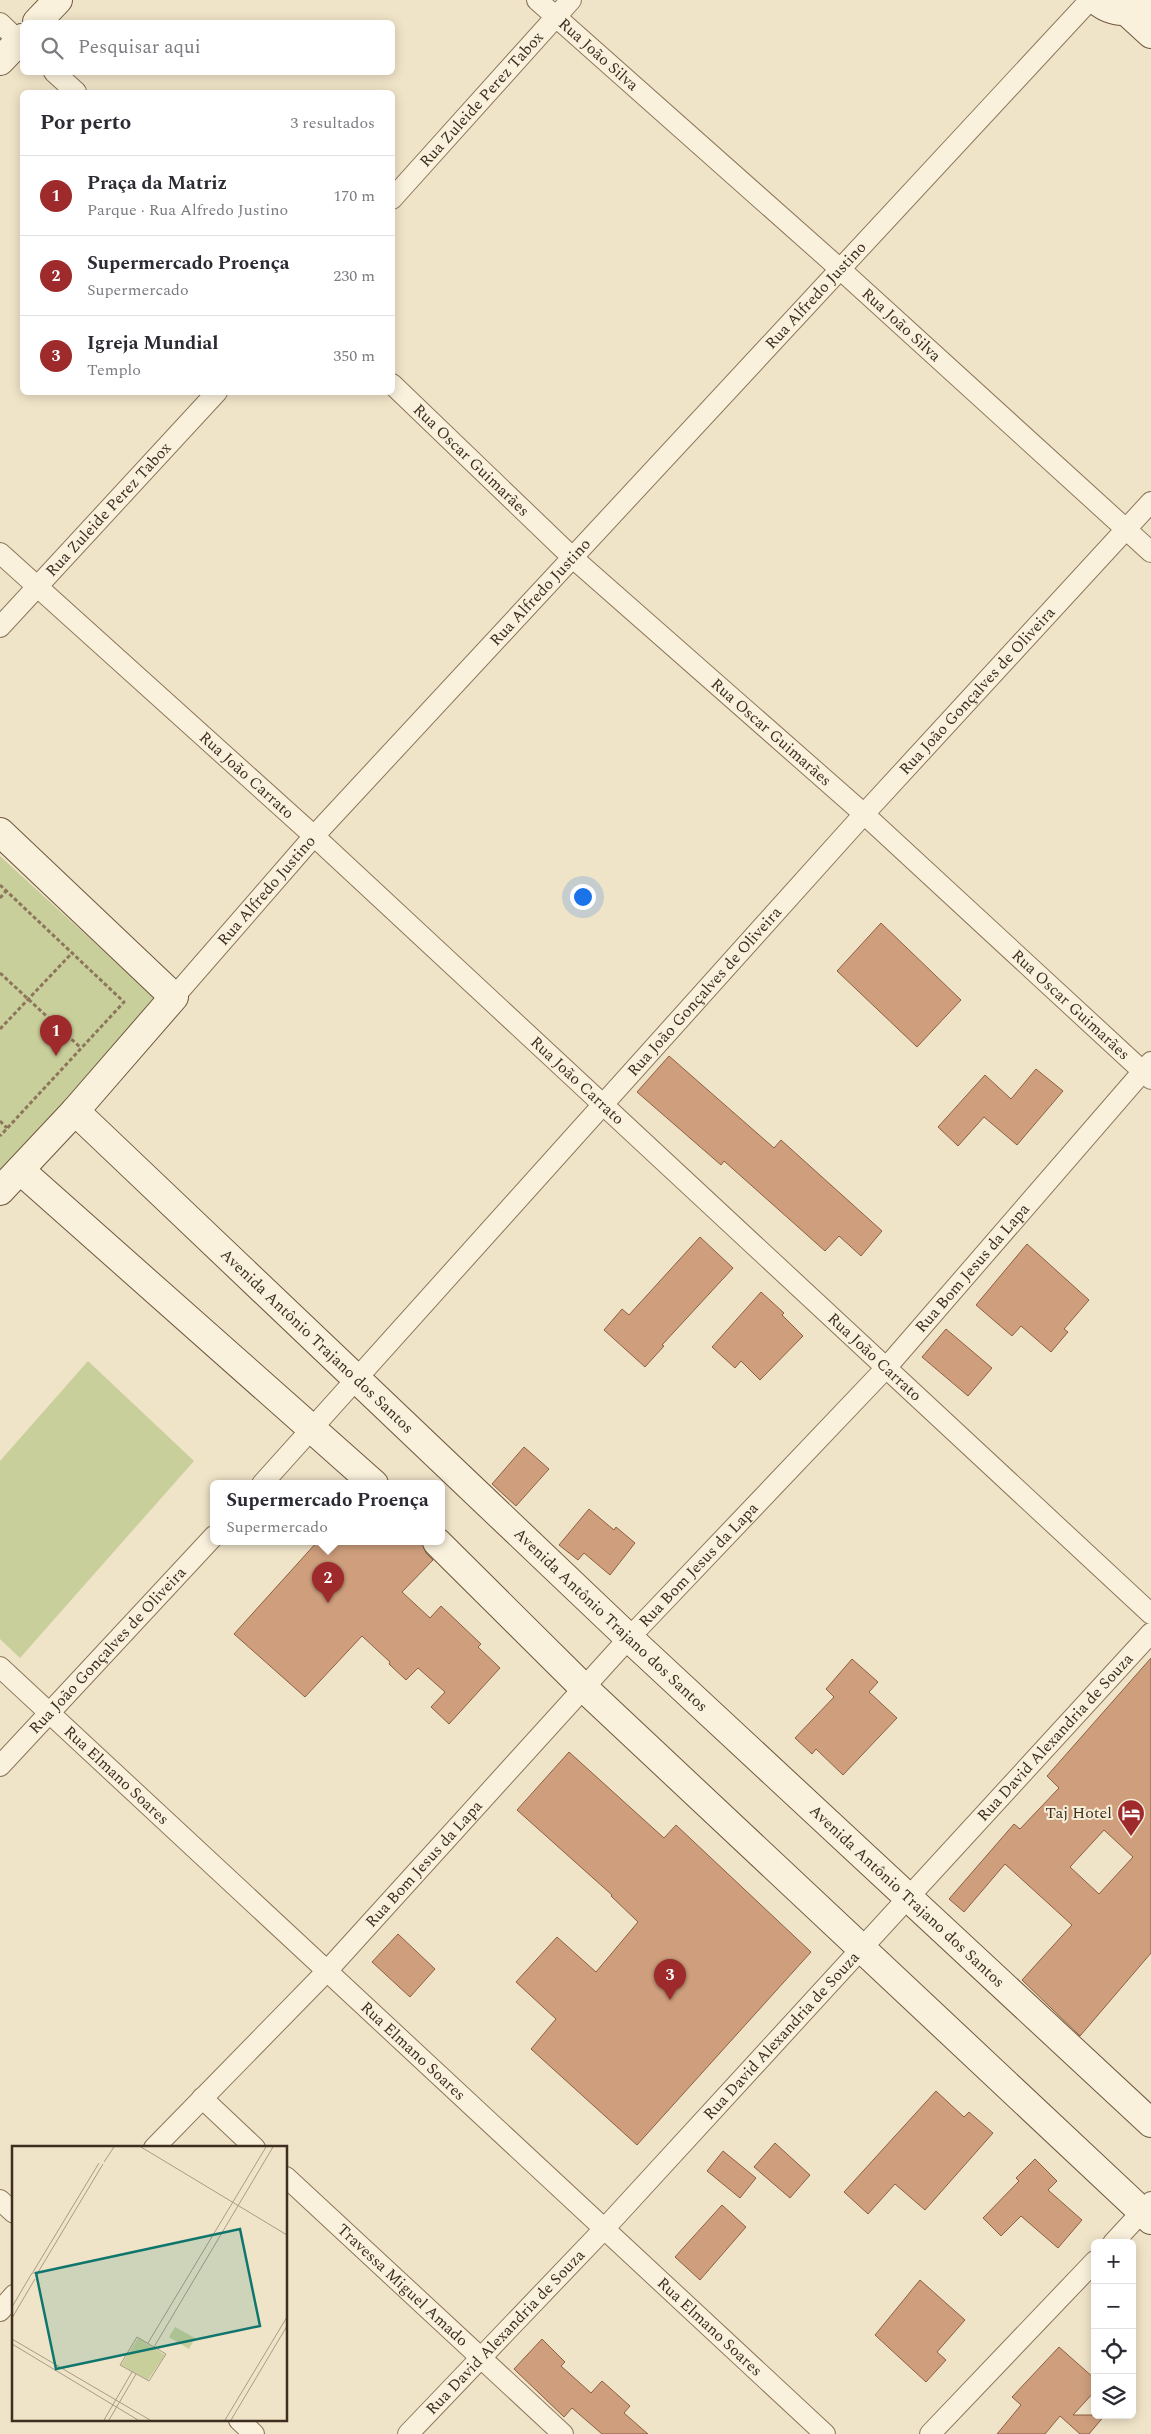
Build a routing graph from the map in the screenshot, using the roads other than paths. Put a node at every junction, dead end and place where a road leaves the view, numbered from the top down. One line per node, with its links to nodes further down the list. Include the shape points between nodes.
1 (58, 0): 8 (main road)
2 (537, 0): 7 (street, Rua João Silva)
3 (571, 0): 7 (street, Rua Zuleide Perez Tabox)
4 (1090, 0): 15 (street, Rua Alfredo Justino)
5 (1096, 0): 6 (main road, via 1114,10)
6 (1139, 6): 10 (main road)
7 (555, 17): 14 (street, Rua Zuleide Perez Tabox); 15 (street, Rua João Silva)
8 (36, 20)
9 (20, 34): 11 (main road)
10 (1151, 34)
11 (0, 61)
12 (57, 75): 13 (street)
13 (74, 90)
14 (395, 195)
15 (840, 269): 19 (street, Rua João Silva); 22 (street, Rua Alfredo Justino)
16 (395, 387): 22 (street, Rua Oscar Guimarães)
17 (214, 395): 23 (street, Rua Zuleide Perez Tabox)
18 (1151, 502): 19 (street, Rua João Gonçalves de Oliveira)
19 (1126, 529): 20 (street, Rua João Silva); 25 (street, Rua João Gonçalves de Oliveira)
20 (1151, 552)
21 (0, 553): 23 (street, Rua João Carrato)
22 (573, 558): 25 (street, Rua Oscar Guimarães); 27 (street, Rua Alfredo Justino)
23 (38, 588): 24 (street, Rua Zuleide Perez Tabox); 27 (street, Rua João Carrato)
24 (0, 627)
25 (864, 814): 29 (street, Rua Oscar Guimarães); 30 (street, Rua João Gonçalves de Oliveira)
26 (0, 832): 28 (main road)
27 (314, 836): 28 (street, Rua Alfredo Justino); 30 (street, Rua João Carrato)
28 (174, 997): 31 (main road, Rua Alfredo Justino)
29 (1148, 1071): 34 (street, Rua Bom Jesus da Lapa)
30 (603, 1105): 34 (street, Rua João Carrato); 35 (street, Rua João Gonçalves de Oliveira)
31 (75, 1111): 32 (main road, Rua Alfredo Justino); 35 (main road, Avenida Antônio Trajano dos Santos)
32 (20, 1170): 33 (main road, Rua Alfredo Justino); 36 (main road)
33 (0, 1191)
34 (886, 1368): 41 (street, Rua João Carrato); 43 (street, Rua Bom Jesus da Lapa)
35 (356, 1378): 36 (street, Rua João Gonçalves de Oliveira); 43 (main road, Avenida Antônio Trajano dos Santos)
36 (312, 1430): 37 (street, Rua João Gonçalves de Oliveira); 38 (main road)
37 (266, 1480)
38 (369, 1480)
39 (210, 1540): 46 (street, Rua João Gonçalves de Oliveira)
40 (440, 1545): 45 (main road)
41 (1151, 1614)
42 (1151, 1633): 48 (street, Rua David Alexandria de Souza)
43 (629, 1638): 45 (street, Rua Bom Jesus da Lapa); 48 (main road, Avenida Antônio Trajano dos Santos)
44 (0, 1667): 46 (street, Rua Elmano Soares)
45 (584, 1688): 49 (main road); 50 (street, Rua Bom Jesus da Lapa)
46 (50, 1713): 47 (street, Rua João Gonçalves de Oliveira); 50 (street, Rua Elmano Soares)
47 (0, 1766)
48 (907, 1898): 49 (street, Rua David Alexandria de Souza); 52 (main road, Avenida Antônio Trajano dos Santos)
49 (862, 1947): 58 (main road); 59 (street, Rua David Alexandria de Souza)
50 (326, 1972): 51 (street, Rua Bom Jesus da Lapa); 59 (street, Rua Elmano Soares)
51 (202, 2098): 53 (street, Rua Bom Jesus da Lapa); 54 (street)
52 (1151, 2123)
53 (156, 2146)
54 (253, 2146)
55 (288, 2179): 64 (street, Travessa Miguel Amado)
56 (0, 2200): 57 (street)
57 (12, 2211)
58 (1148, 2211): 60 (street)
59 (605, 2228): 64 (street, Rua David Alexandria de Souza); 69 (street, Rua Elmano Soares)
60 (1116, 2239)
61 (1091, 2265): 70 (street)
62 (12, 2298): 63 (street)
63 (0, 2310)
64 (480, 2358): 67 (street, Rua David Alexandria de Souza); 68 (street, Travessa Miguel Amado)
65 (241, 2422): 66 (street)
66 (254, 2434)
67 (408, 2434)
68 (563, 2434)
69 (825, 2434)
70 (930, 2434)

